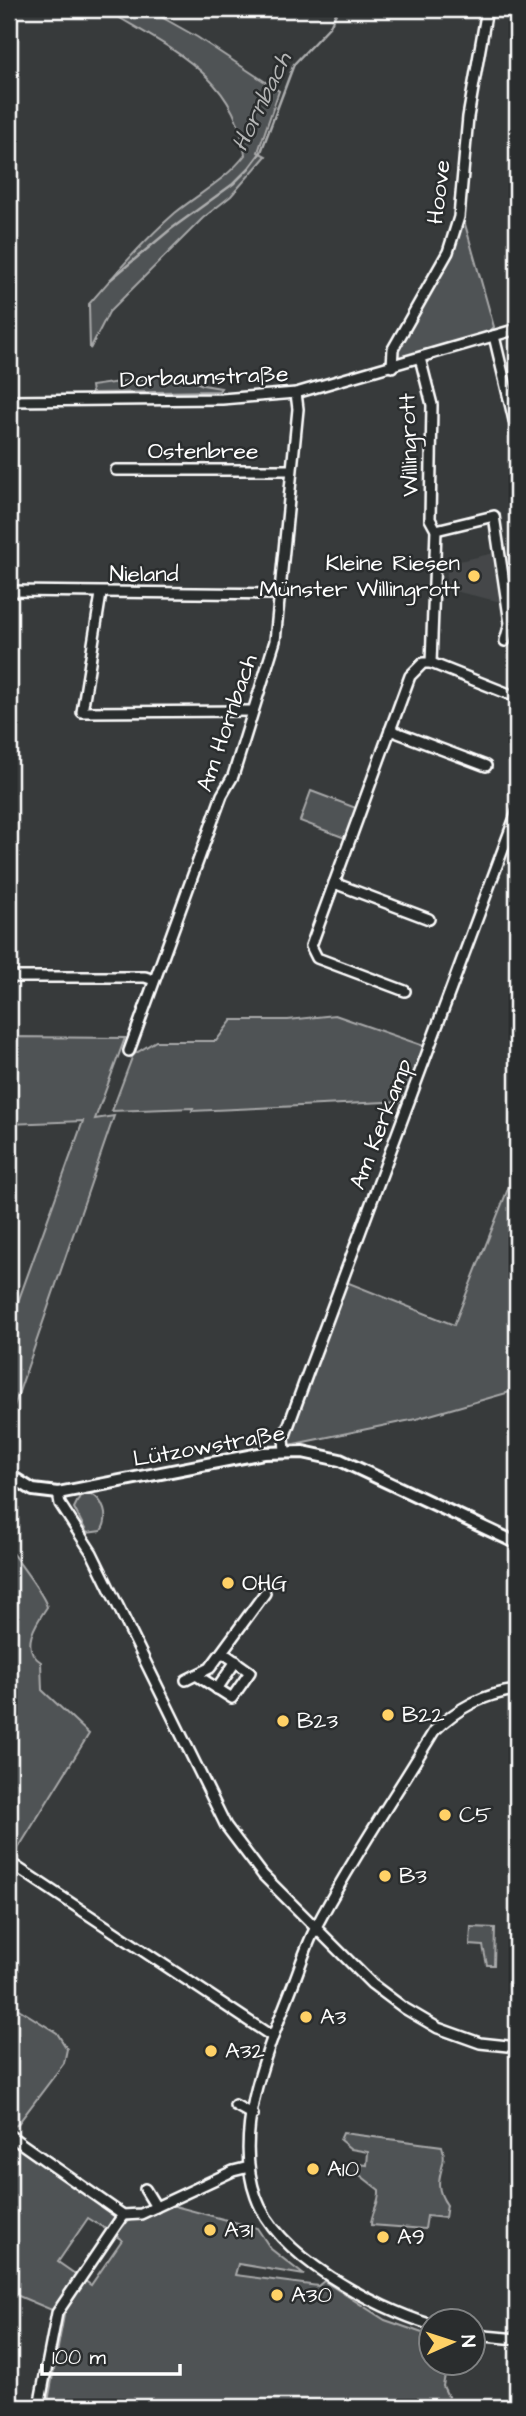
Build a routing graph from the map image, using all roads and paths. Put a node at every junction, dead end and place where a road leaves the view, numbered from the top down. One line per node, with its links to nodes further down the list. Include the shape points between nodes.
1 (487, 9): 5 (street, Hoove, via 468,117 459,217 448,252 393,349)
2 (517, 329): 3 (street, Dorbaumstraße)
3 (494, 336): 4 (street, Dorbaumstraße); 8 (street)
4 (421, 358): 5 (street, Dorbaumstraße); 11 (street, Willingrott, via 432,405 430,519)
5 (392, 367): 6 (street, Dorbaumstraße)
6 (296, 393): 7 (street, Dorbaumstraße, via 234,399); 10 (street, Am Hornbach)
7 (9, 401)
8 (517, 433)
9 (116, 470): 10 (street, Ostenbree)
10 (290, 470): 14 (street, Am Hornbach)
11 (436, 530): 15 (street, via 494,516 510,622); 16 (street, Willingrott)
12 (9, 591): 13 (street, Nieland)
13 (101, 594): 14 (street, Nieland); 18 (street, via 82,712)
14 (279, 594): 18 (street, Am Hornbach, via 275,642)
15 (505, 641)
16 (431, 663): 17 (street); 19 (street, via 422,663 410,676)
17 (514, 696)
18 (253, 711): 25 (street, Am Hornbach)
19 (390, 730): 20 (street); 22 (street)
20 (486, 766)
21 (517, 812): 28 (street, Am Kerkamp, via 284,1438)
22 (334, 883): 23 (street); 26 (street, via 312,953)
23 (429, 919)
24 (9, 977): 25 (street)
25 (155, 980): 27 (street, Am Hornbach)
26 (405, 990)
27 (130, 1051)
28 (285, 1451): 30 (street, Lützowstraße); 31 (street, Lützowstraße, via 340,1460)
29 (9, 1475): 30 (street, Lützowstraße, via 33,1490)
30 (58, 1493): 38 (street, via 226,1826 263,1875)
31 (517, 1543)
32 (265, 1593): 33 (street)
33 (222, 1652): 34 (street); 35 (street, via 210,1668 191,1677)
34 (236, 1661): 35 (street); 35 (street, via 250,1672 232,1698)
35 (217, 1689)
36 (517, 1690): 38 (street, via 472,1702 433,1731)
37 (9, 1862): 39 (street)
38 (315, 1929): 39 (street); 40 (street, via 404,2008 439,2028 480,2043)
39 (272, 2037): 42 (street)
40 (517, 2047)
41 (235, 2105): 42 (street)
42 (253, 2115): 44 (street)
43 (9, 2135): 47 (street)
44 (249, 2167): 46 (street); 48 (street, via 256,2198 282,2239 363,2296)
45 (145, 2189): 46 (street)
46 (156, 2207): 47 (street)
47 (123, 2215): 51 (street, via 57,2313)
48 (418, 2321)
49 (488, 2336): 50 (street)
50 (517, 2339)
51 (39, 2407)

